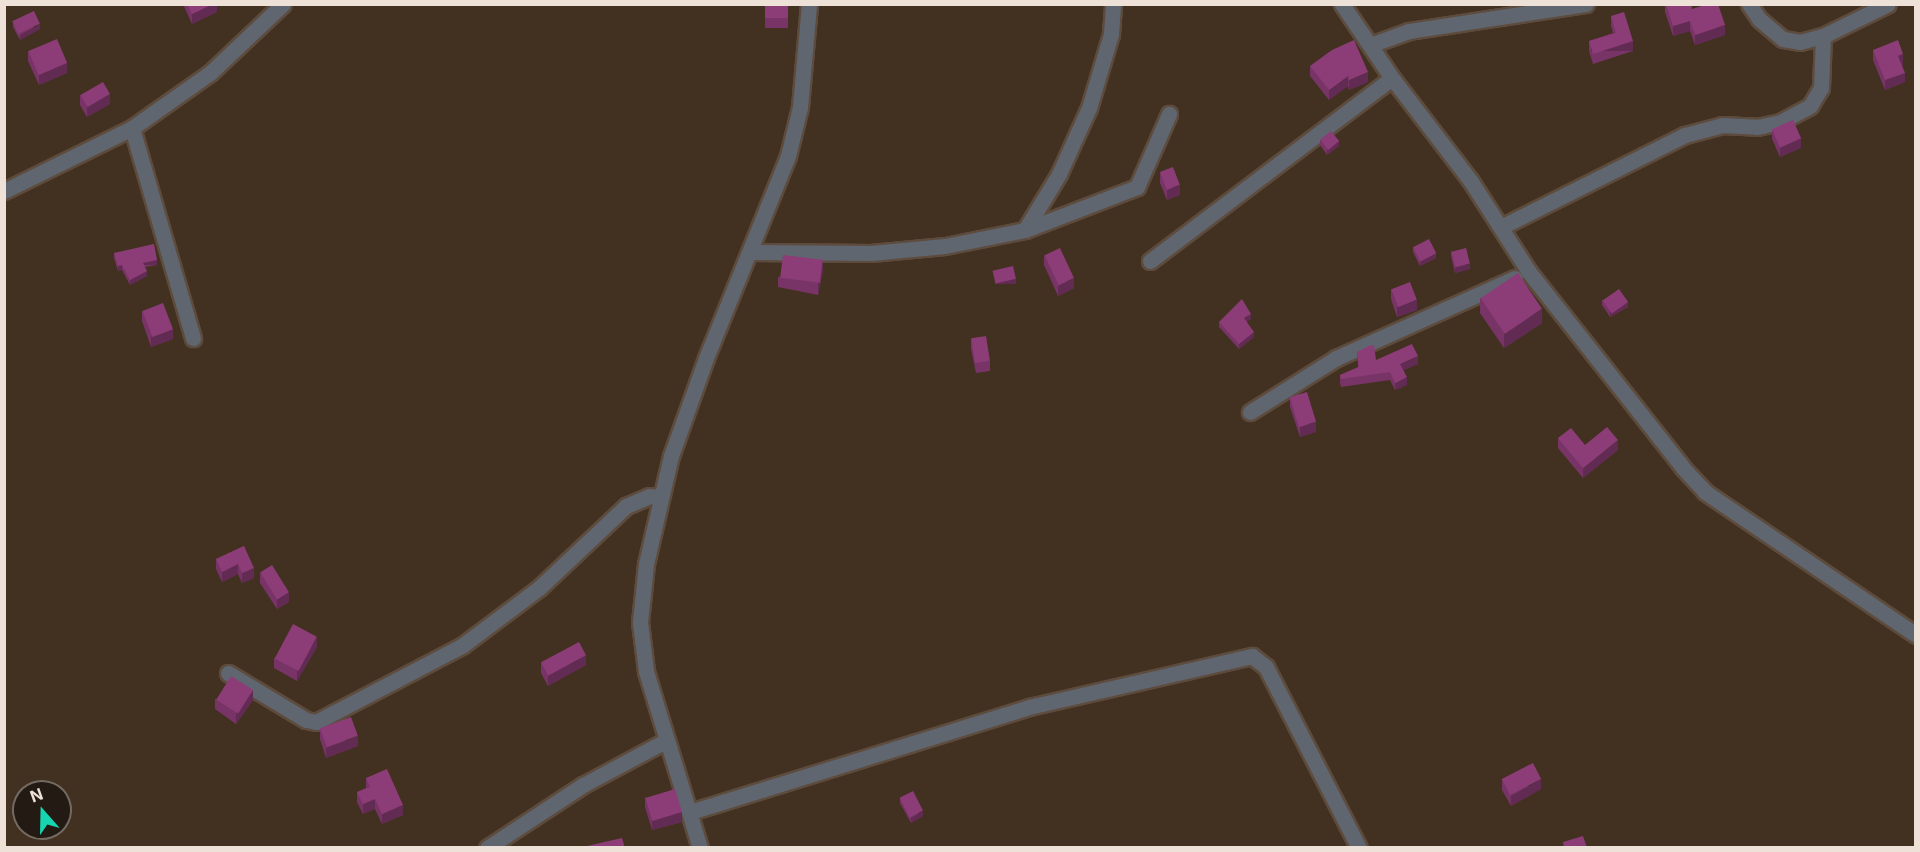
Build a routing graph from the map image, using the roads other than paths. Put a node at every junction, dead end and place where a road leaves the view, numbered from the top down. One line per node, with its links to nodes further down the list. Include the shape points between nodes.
1 (283, 4): 12 (street, via 210,73)
2 (809, 4): 16 (street, via 800,107 788,156)
3 (1113, 4): 15 (street, via 1111,34 1089,108 1059,174)
4 (1342, 4): 9 (street)
5 (1586, 4): 9 (street, via 1409,31)
6 (1749, 4): 8 (street, via 1759,19 1783,39 1800,42)
7 (1888, 4): 8 (street)
8 (1823, 36): 14 (street, via 1821,88 1810,106 1780,122 1757,127 1722,125 1685,135)
9 (1370, 45): 10 (street)
10 (1392, 78): 14 (street, via 1442,140); 17 (street)
11 (1169, 114): 15 (street, via 1137,188)
12 (132, 128): 13 (street); 19 (street)
13 (4, 191)
14 (1501, 227): 18 (street)
15 (1025, 230): 16 (street, via 945,246 871,253)
16 (751, 252): 21 (street, via 706,358)
17 (1150, 261)
18 (1529, 272): 20 (street, via 1336,358); 22 (street, via 1641,418 1705,492)
19 (193, 338)
20 (1250, 412)
21 (660, 497): 23 (street, via 649,496 626,506 539,588 464,645 316,722 306,720); 24 (street, via 646,564 640,622 646,671)
22 (1916, 635)
23 (228, 673)
24 (665, 741): 25 (street); 26 (street, via 584,785)
25 (690, 812): 27 (street); 28 (street, via 1029,707 1252,656 1266,668)
26 (487, 848)
27 (700, 848)
28 (1359, 848)

